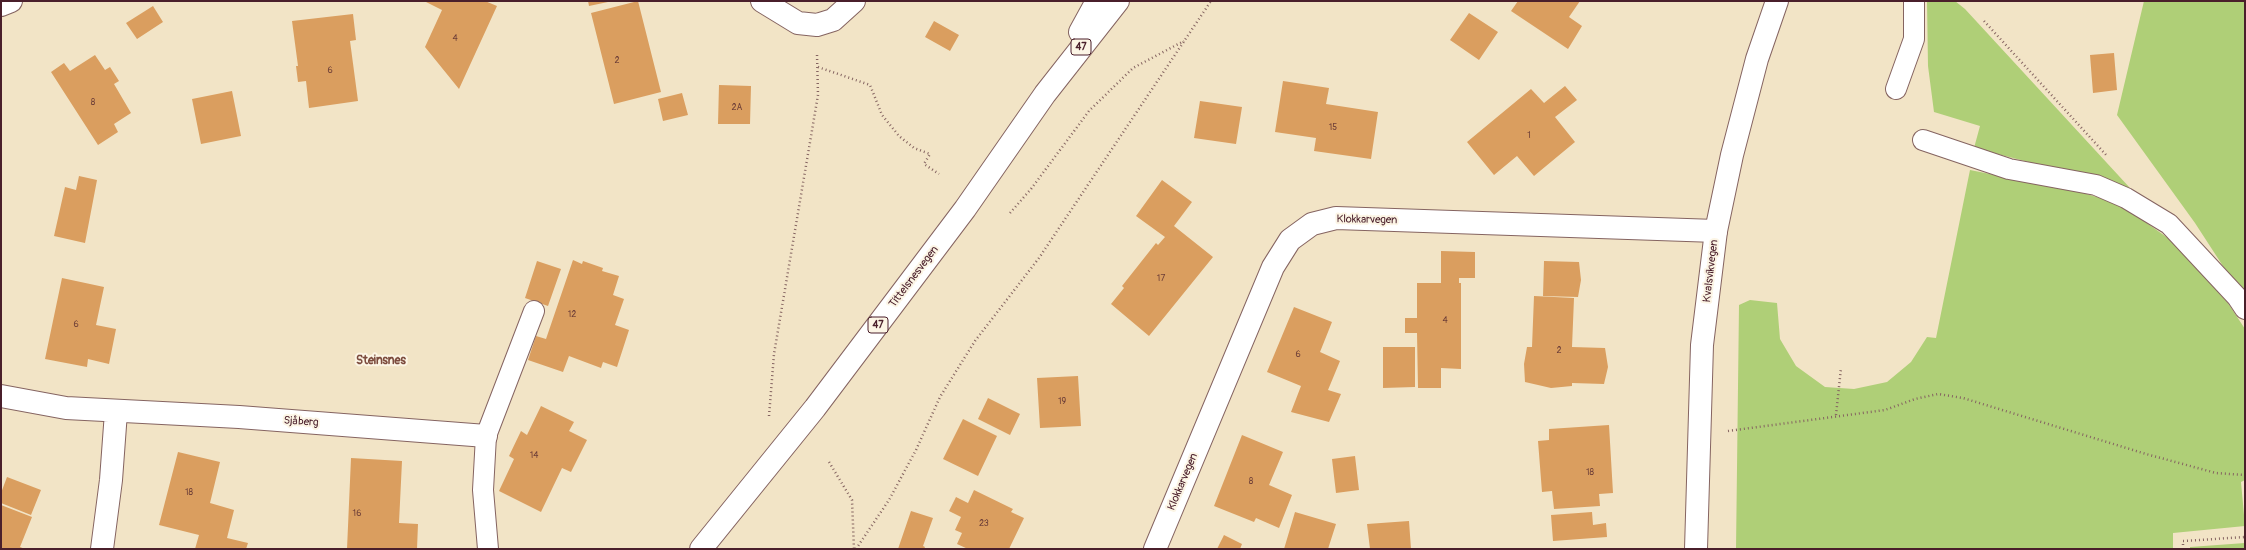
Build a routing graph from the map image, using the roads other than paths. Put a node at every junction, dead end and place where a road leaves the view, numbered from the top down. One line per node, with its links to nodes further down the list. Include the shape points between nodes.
1 (11, 1): 8 (street)
2 (762, 1): 3 (street, via 798,23 816,25 833,20)
3 (854, 1)
4 (1097, 1): 10 (street, Tittelsnesvegen / 47)
5 (1118, 1): 10 (street, Tittelsnesvegen / 47)
6 (1777, 1): 12 (street, Kvalsvikvegen, via 1756,59)
7 (1914, 1): 9 (lane, via 1914,39)
8 (1, 5)
9 (1896, 89)
10 (1045, 94): 20 (street, Tittelsnesvegen / 47, via 965,209 816,408)
11 (1923, 140): 13 (lane, via 1978,160 2096,185 2126,198 2169,224 2232,291)
12 (1716, 231): 21 (street, Klokkarvegen, via 1336,218 1312,224 1290,240 1273,267); 22 (street, Kvalsvikvegen, via 1702,345)
13 (2245, 309)
14 (534, 310): 17 (lane)
15 (1, 396): 16 (street, Sjåberg, via 66,408)
16 (116, 412): 17 (street, Sjåberg, via 239,417); 18 (street)
17 (486, 436): 19 (lane, via 484,490)
18 (102, 549)
19 (488, 549)
20 (701, 549)
21 (1155, 549)
22 (1696, 549)

